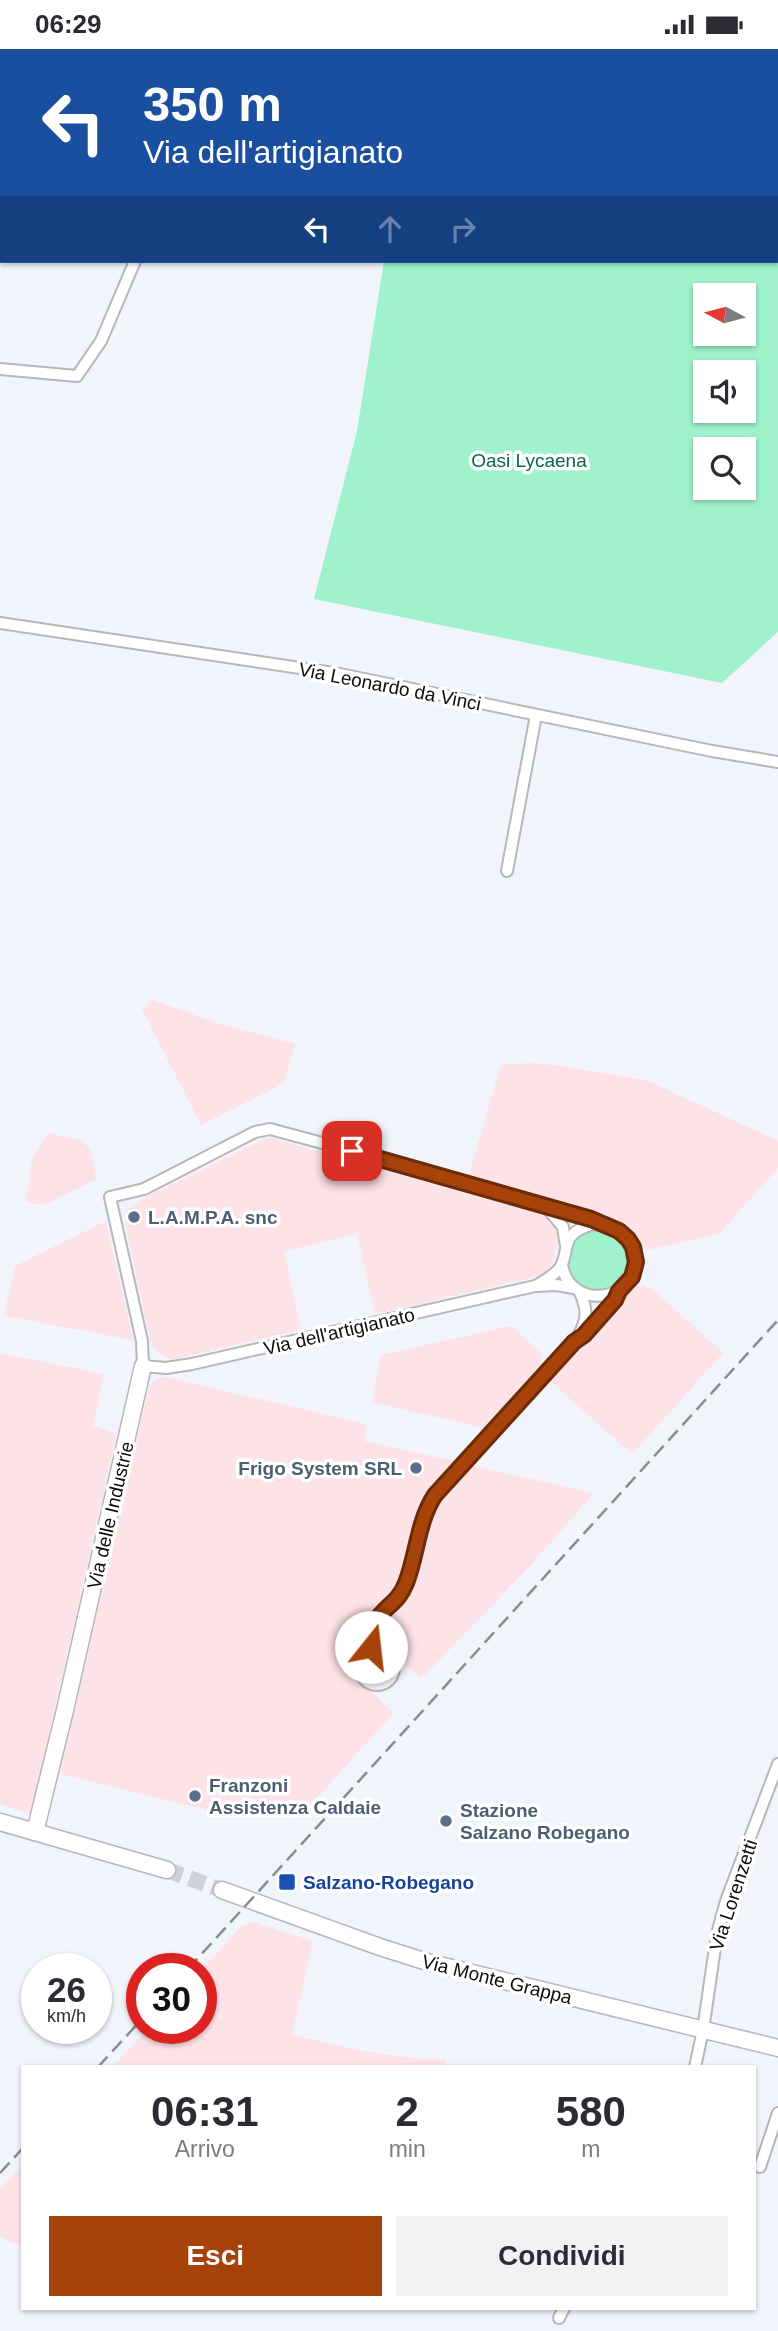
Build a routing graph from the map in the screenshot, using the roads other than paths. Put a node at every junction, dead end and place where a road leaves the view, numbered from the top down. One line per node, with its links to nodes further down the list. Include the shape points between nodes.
1 (134, 263): 2 (street, via 101,341 77,376)
2 (0, 369)
3 (0, 623): 4 (street, Via Leonardo da Vinci, via 340,674)
4 (536, 715): 5 (street, Via Leonardo da Vinci); 6 (street)
5 (778, 762)
6 (507, 871)
7 (546, 1207): 8 (street); 9 (street, via 563,1227); 15 (street, Via delle Industrie, via 270,1129 255,1132 144,1189 110,1197 142,1341)
8 (600, 1224): 9 (street, via 581,1228); 13 (street, via 619,1231 635,1254 632,1277)
9 (566, 1246): 10 (street)
10 (562, 1265): 11 (street, Via dell'artigianato); 12 (street)
11 (535, 1286): 12 (street, Via dell'artigianato); 15 (street, Via dell'artigianato, via 192,1364)
12 (577, 1290): 13 (street, Via dell'artigianato, via 598,1297); 14 (street, via 587,1313)
13 (619, 1291): 14 (street)
14 (574, 1342): 16 (street, via 429,1503 405,1587 372,1627)
15 (143, 1366): 19 (street, Via delle Industrie)
16 (372, 1651)
17 (778, 1764): 22 (street, Via Lorenzetti, via 726,1901)
18 (0, 1822): 19 (street)
19 (35, 1832): 20 (street)
20 (167, 1870)
21 (222, 1890): 22 (street, Via Monte Grappa, via 427,1962)
22 (703, 2030): 23 (street, Via Monte Grappa); 24 (street, Via Lorenzetti)
23 (778, 2048)
24 (695, 2065)
25 (778, 2113): 26 (street)
26 (760, 2167)

